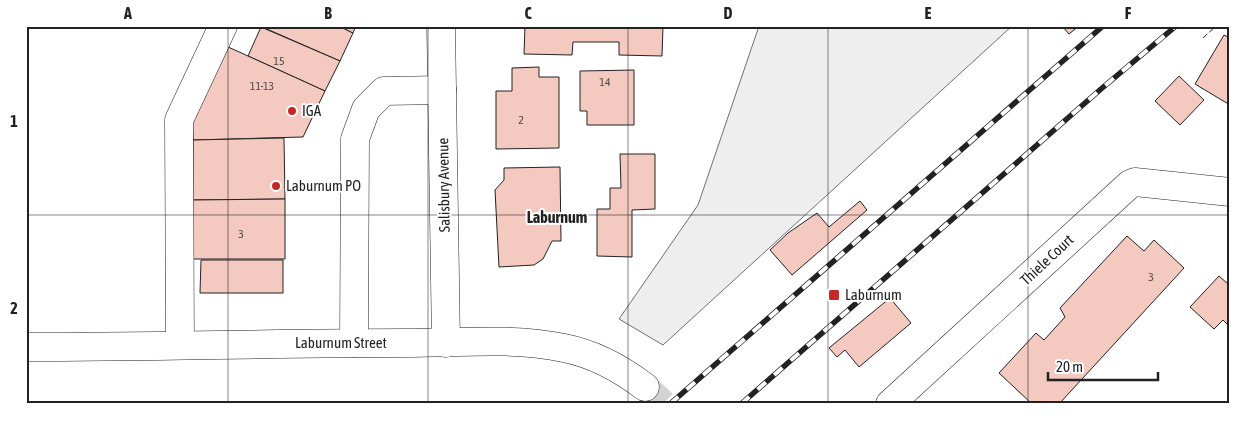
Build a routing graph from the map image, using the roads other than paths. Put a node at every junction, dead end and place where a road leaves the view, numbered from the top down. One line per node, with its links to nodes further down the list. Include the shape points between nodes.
1 (223, 26): 7 (street, via 178,120)
2 (441, 26): 3 (street, Salisbury Avenue)
3 (442, 90): 5 (street, via 384,91 366,109 355,139); 6 (street, Salisbury Avenue)
4 (1230, 192): 10 (street, Thiele Court, via 1130,184)
5 (354, 343): 6 (street, Laburnum Street); 7 (street, Laburnum Street)
6 (446, 343): 9 (street, Laburnum Street, via 545,344 565,348 604,360)
7 (180, 346): 8 (street, Laburnum Street)
8 (26, 347)
9 (645, 387)
10 (890, 404)

